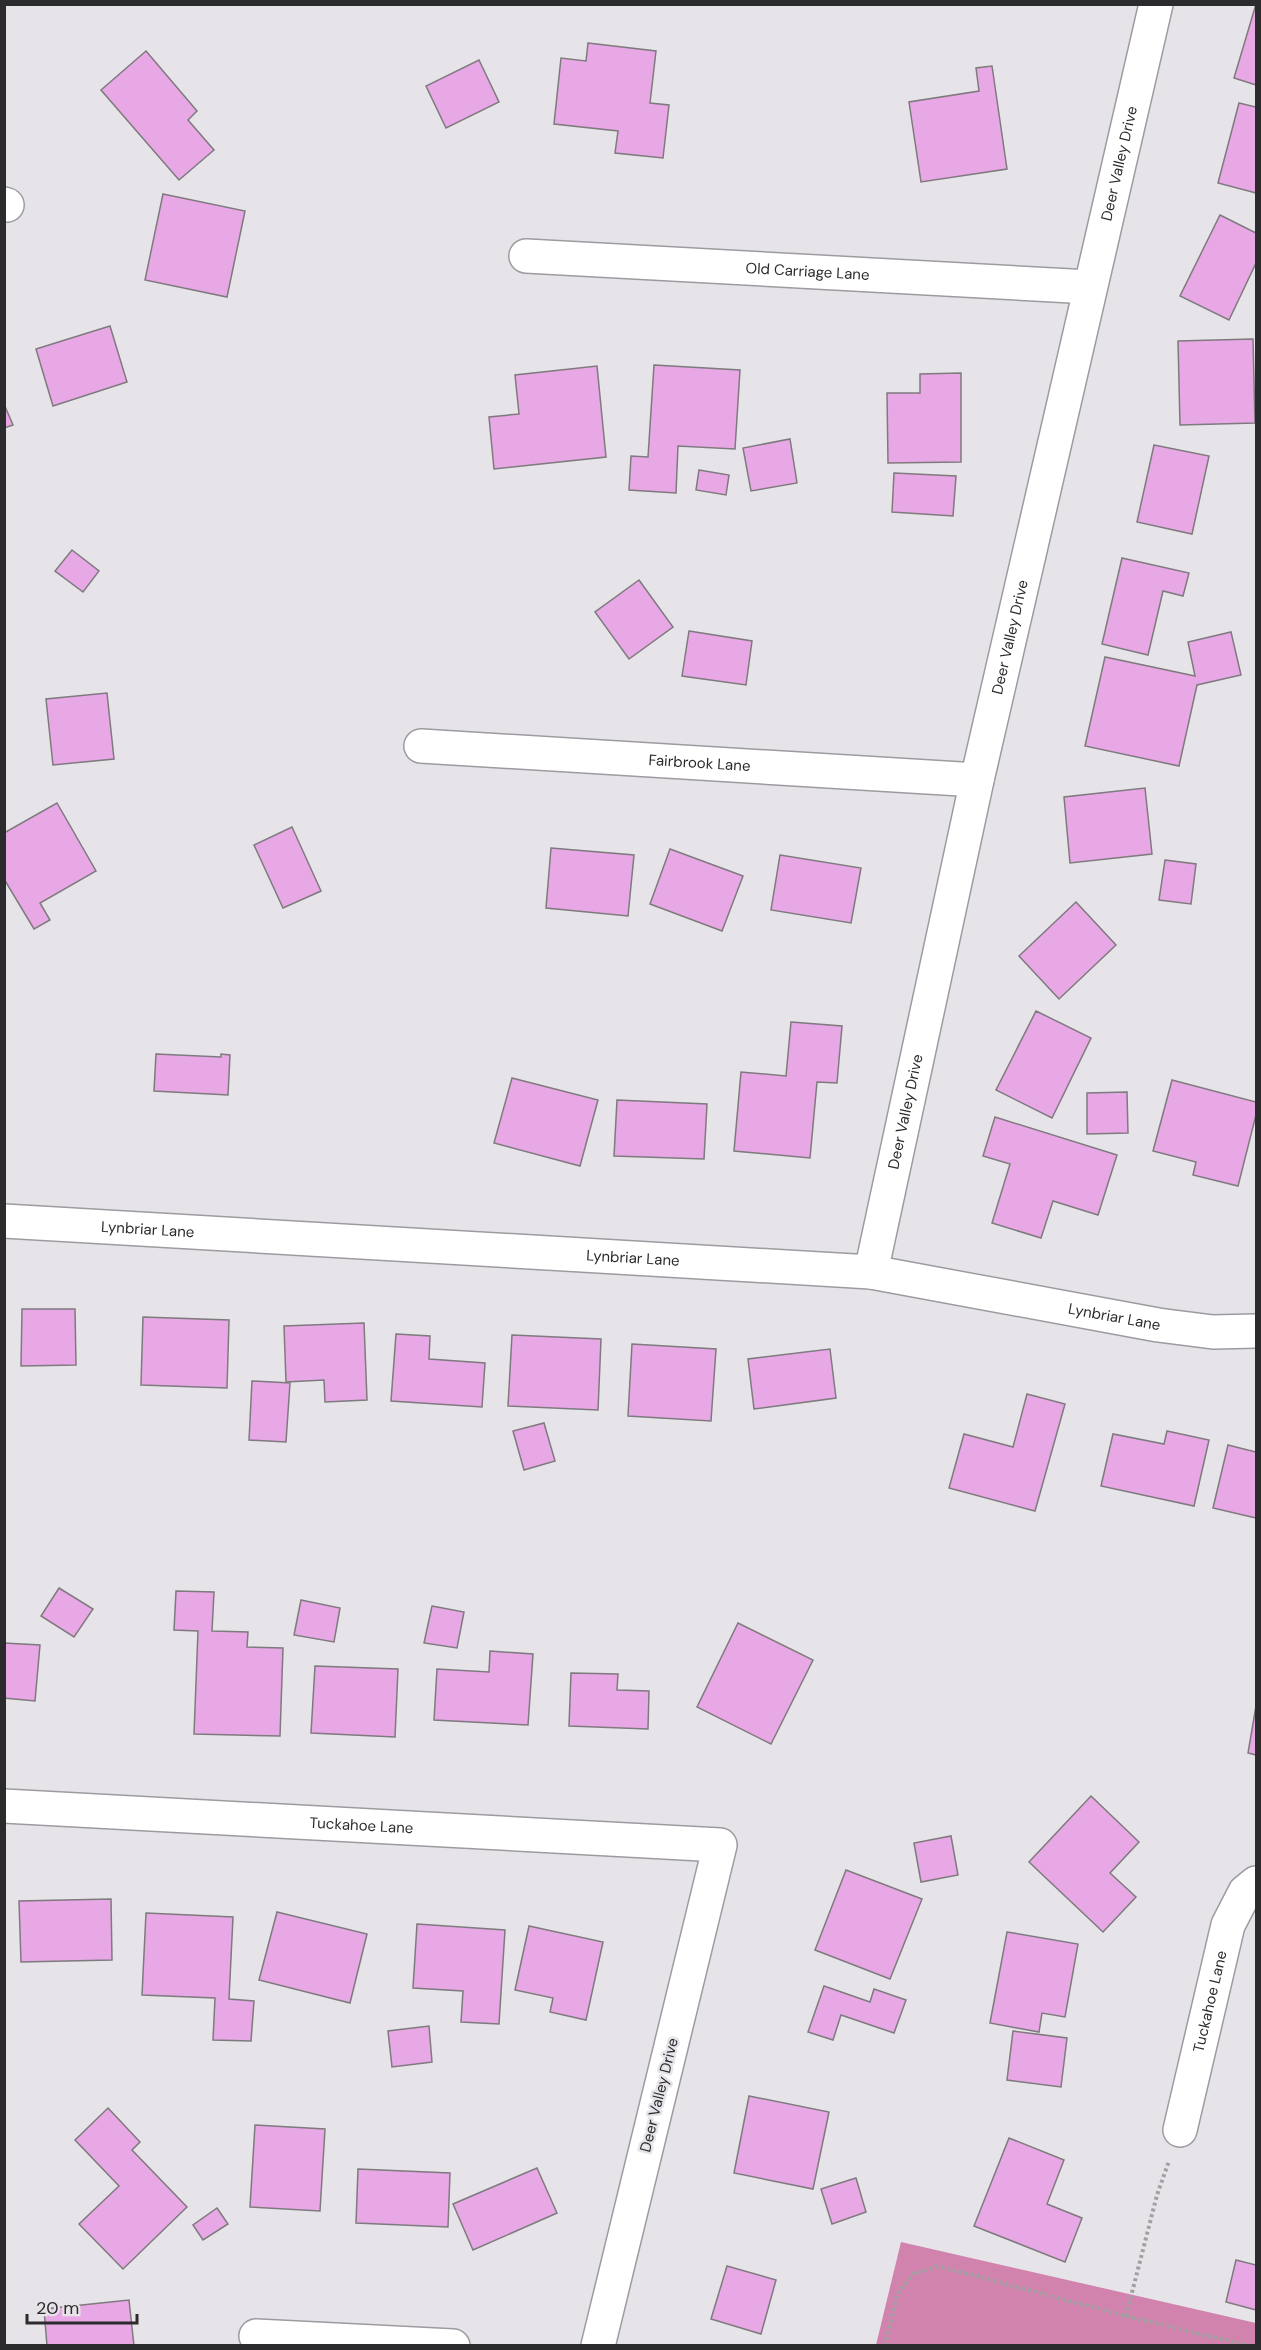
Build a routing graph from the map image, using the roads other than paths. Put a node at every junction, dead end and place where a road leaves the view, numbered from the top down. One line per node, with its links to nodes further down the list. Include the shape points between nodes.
1 (1156, 4): 3 (street, Deer Valley Drive)
2 (526, 256): 3 (street, Old Carriage Lane)
3 (1090, 287): 5 (street, Deer Valley Drive)
4 (421, 746): 5 (street, Fairbrook Lane)
5 (977, 780): 7 (street, Deer Valley Drive)
6 (4, 1221): 7 (street, Lynbriar Lane)
7 (871, 1272): 8 (street, Lynbriar Lane, via 1158,1325 1213,1332)
8 (1257, 1331)
9 (4, 1806): 10 (street, Tuckahoe Lane)
10 (720, 1845): 15 (street, Deer Valley Drive)
11 (1257, 1883): 12 (street, Tuckahoe Lane, via 1245,1892 1228,1925)
12 (1180, 2130)
13 (256, 2336): 14 (street)
14 (453, 2346)
15 (598, 2346)

